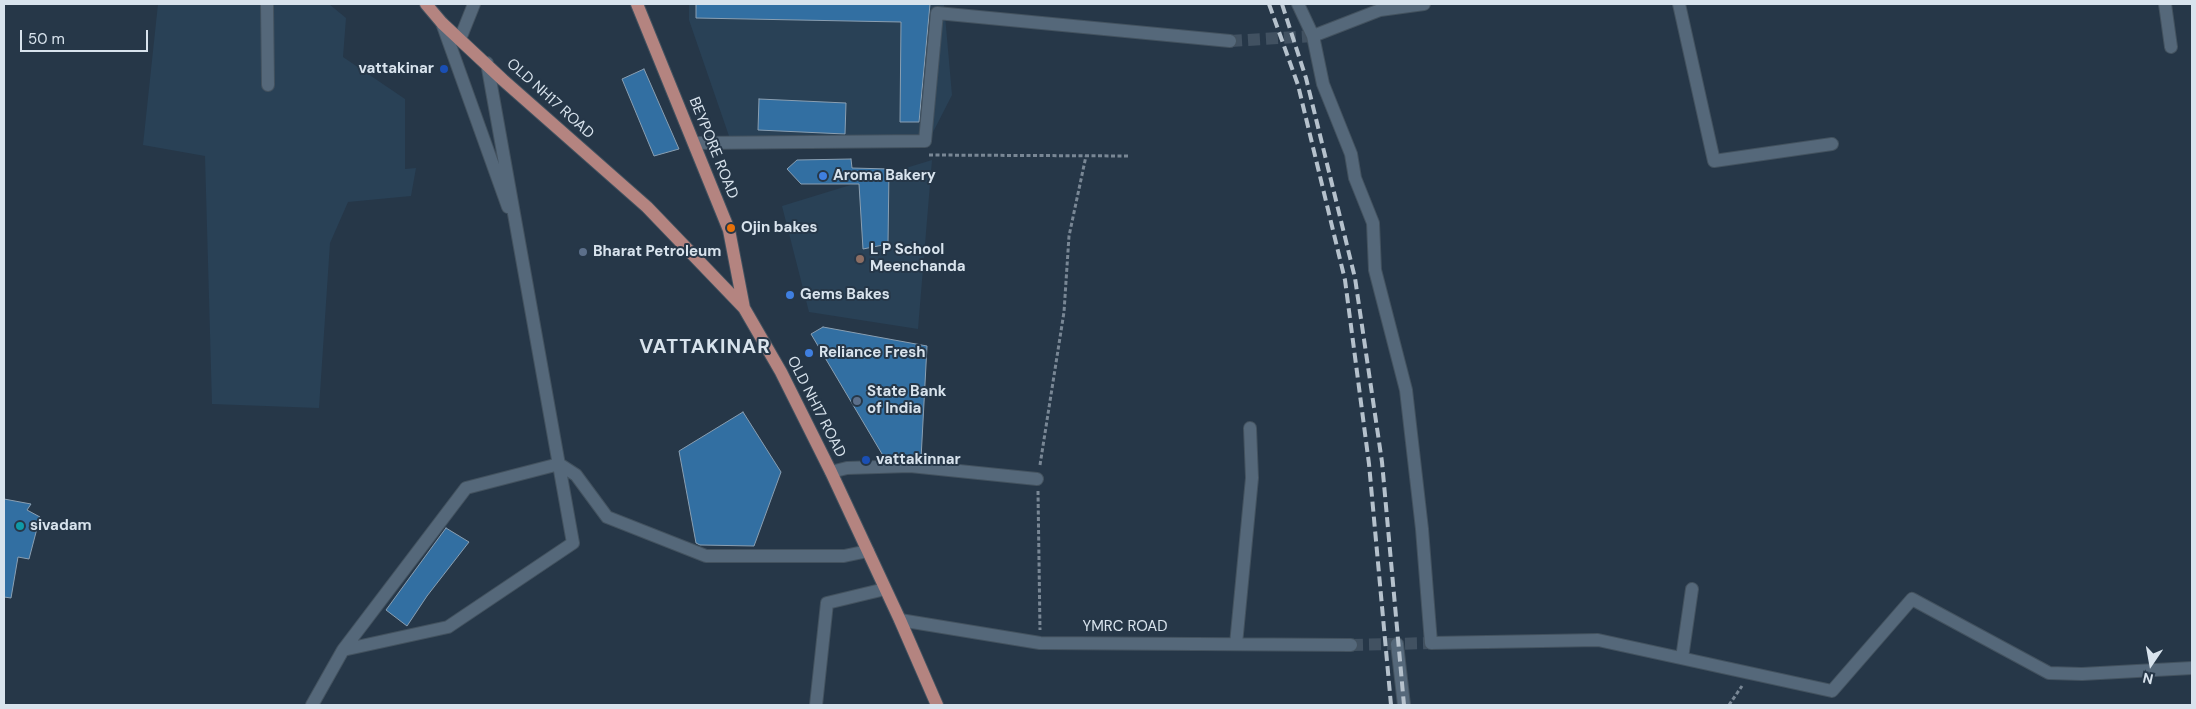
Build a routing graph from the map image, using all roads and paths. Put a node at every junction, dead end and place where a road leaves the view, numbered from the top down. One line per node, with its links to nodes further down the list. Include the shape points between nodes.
1 (267, 4): 17 (street)
2 (426, 4): 11 (main road, OLD NH17 ROAD)
3 (474, 4): 13 (street)
4 (637, 4): 18 (main road, BEYPORE ROAD)
5 (1298, 4): 12 (street)
6 (1424, 4): 9 (street)
7 (1679, 4): 19 (street, via 1714,161)
8 (2165, 4): 15 (street)
9 (1380, 7): 12 (street)
10 (936, 8): 14 (street); 18 (street, via 925,142)
11 (442, 23): 13 (main road, OLD NH17 ROAD); 21 (street)
12 (1313, 36): 36 (street, via 1323,84 1351,154 1355,178 1373,223 1375,270 1406,390 1431,643 1598,640)
13 (460, 39): 16 (main road, OLD NH17 ROAD)
14 (1230, 41)
15 (2171, 47)
16 (487, 63): 21 (street); 22 (main road, OLD NH17 ROAD, via 647,207)
17 (268, 85)
18 (694, 143): 22 (main road, BEYPORE ROAD, via 729,230)
19 (1832, 144)
20 (1086, 156): 26 (path, via 1069,236 1064,312)
21 (521, 242): 24 (street)
22 (744, 308): 25 (main road, OLD NH17 ROAD, via 781,372)
23 (1250, 428): 32 (street, via 1252,478)
24 (559, 464): 27 (street, via 576,474 607,517 706,556 844,556); 35 (street, via 466,488); 35 (street, via 572,542 448,627)
25 (831, 472): 26 (street, via 847,468 910,466); 27 (main road, OLD NH17 ROAD)
26 (1037, 479): 31 (path)
27 (868, 551): 28 (main road, OLD NH17 ROAD)
28 (885, 589): 30 (main road, OLD NH17 ROAD); 40 (street, via 827,603)
29 (1692, 589): 36 (street)
30 (900, 620): 31 (street, YMRC ROAD); 41 (main road, OLD NH17 ROAD)
31 (1040, 643): 32 (street, YMRC ROAD)
32 (1236, 644): 34 (street, YMRC ROAD)
33 (1397, 644): 42 (street)
34 (1351, 645)
35 (343, 650): 39 (street)
36 (1682, 658): 38 (street)
37 (2192, 668): 38 (street, via 2049,673 1912,600 1832,691)
38 (1752, 674): 43 (path)
39 (312, 705)
40 (816, 705)
41 (937, 705)
42 (1404, 705)
43 (1728, 705)

